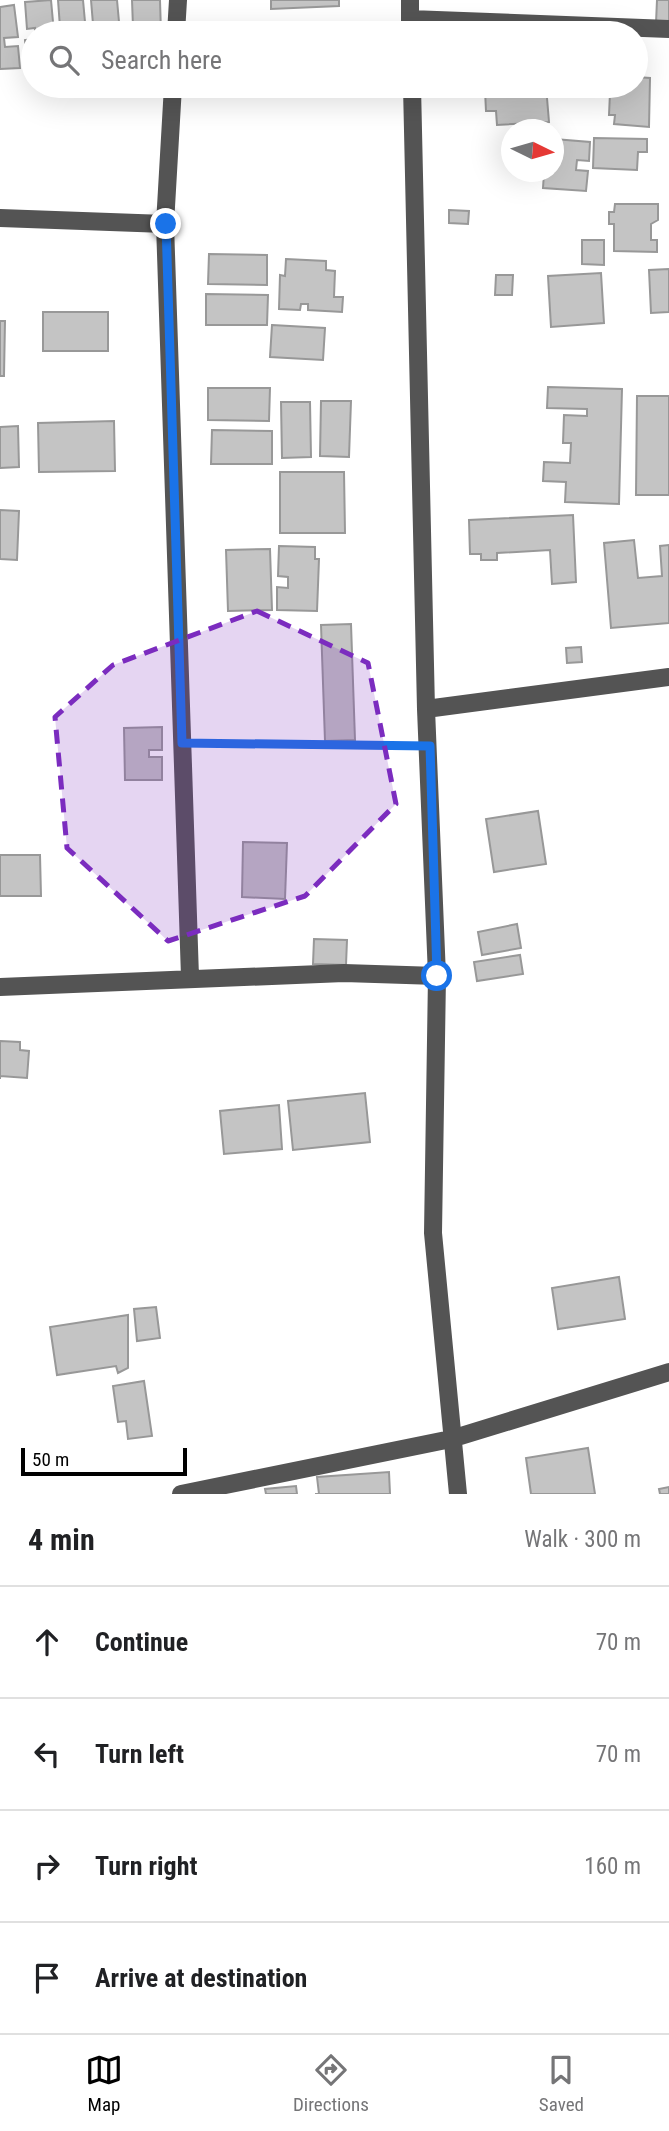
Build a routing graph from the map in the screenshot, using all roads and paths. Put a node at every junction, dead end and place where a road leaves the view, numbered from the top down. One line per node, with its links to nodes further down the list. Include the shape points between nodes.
1 (178, 0): 3 (street)
2 (410, 0): 4 (street)
3 (177, 21)
4 (410, 21)
5 (648, 29): 6 (street)
6 (669, 29)
7 (172, 98): 10 (street)
8 (412, 98): 12 (street)
9 (0, 218): 10 (street)
10 (166, 224): 13 (street)
11 (669, 677): 12 (street)
12 (426, 709): 14 (street)
13 (182, 743): 14 (path); 16 (street)
14 (430, 746): 15 (street)
15 (437, 976): 16 (street); 19 (street, via 433,1233)
16 (190, 977): 17 (street)
17 (0, 987)
18 (669, 1372): 19 (street)
19 (451, 1439): 20 (street); 21 (street)
20 (181, 1494)
21 (458, 1494)

